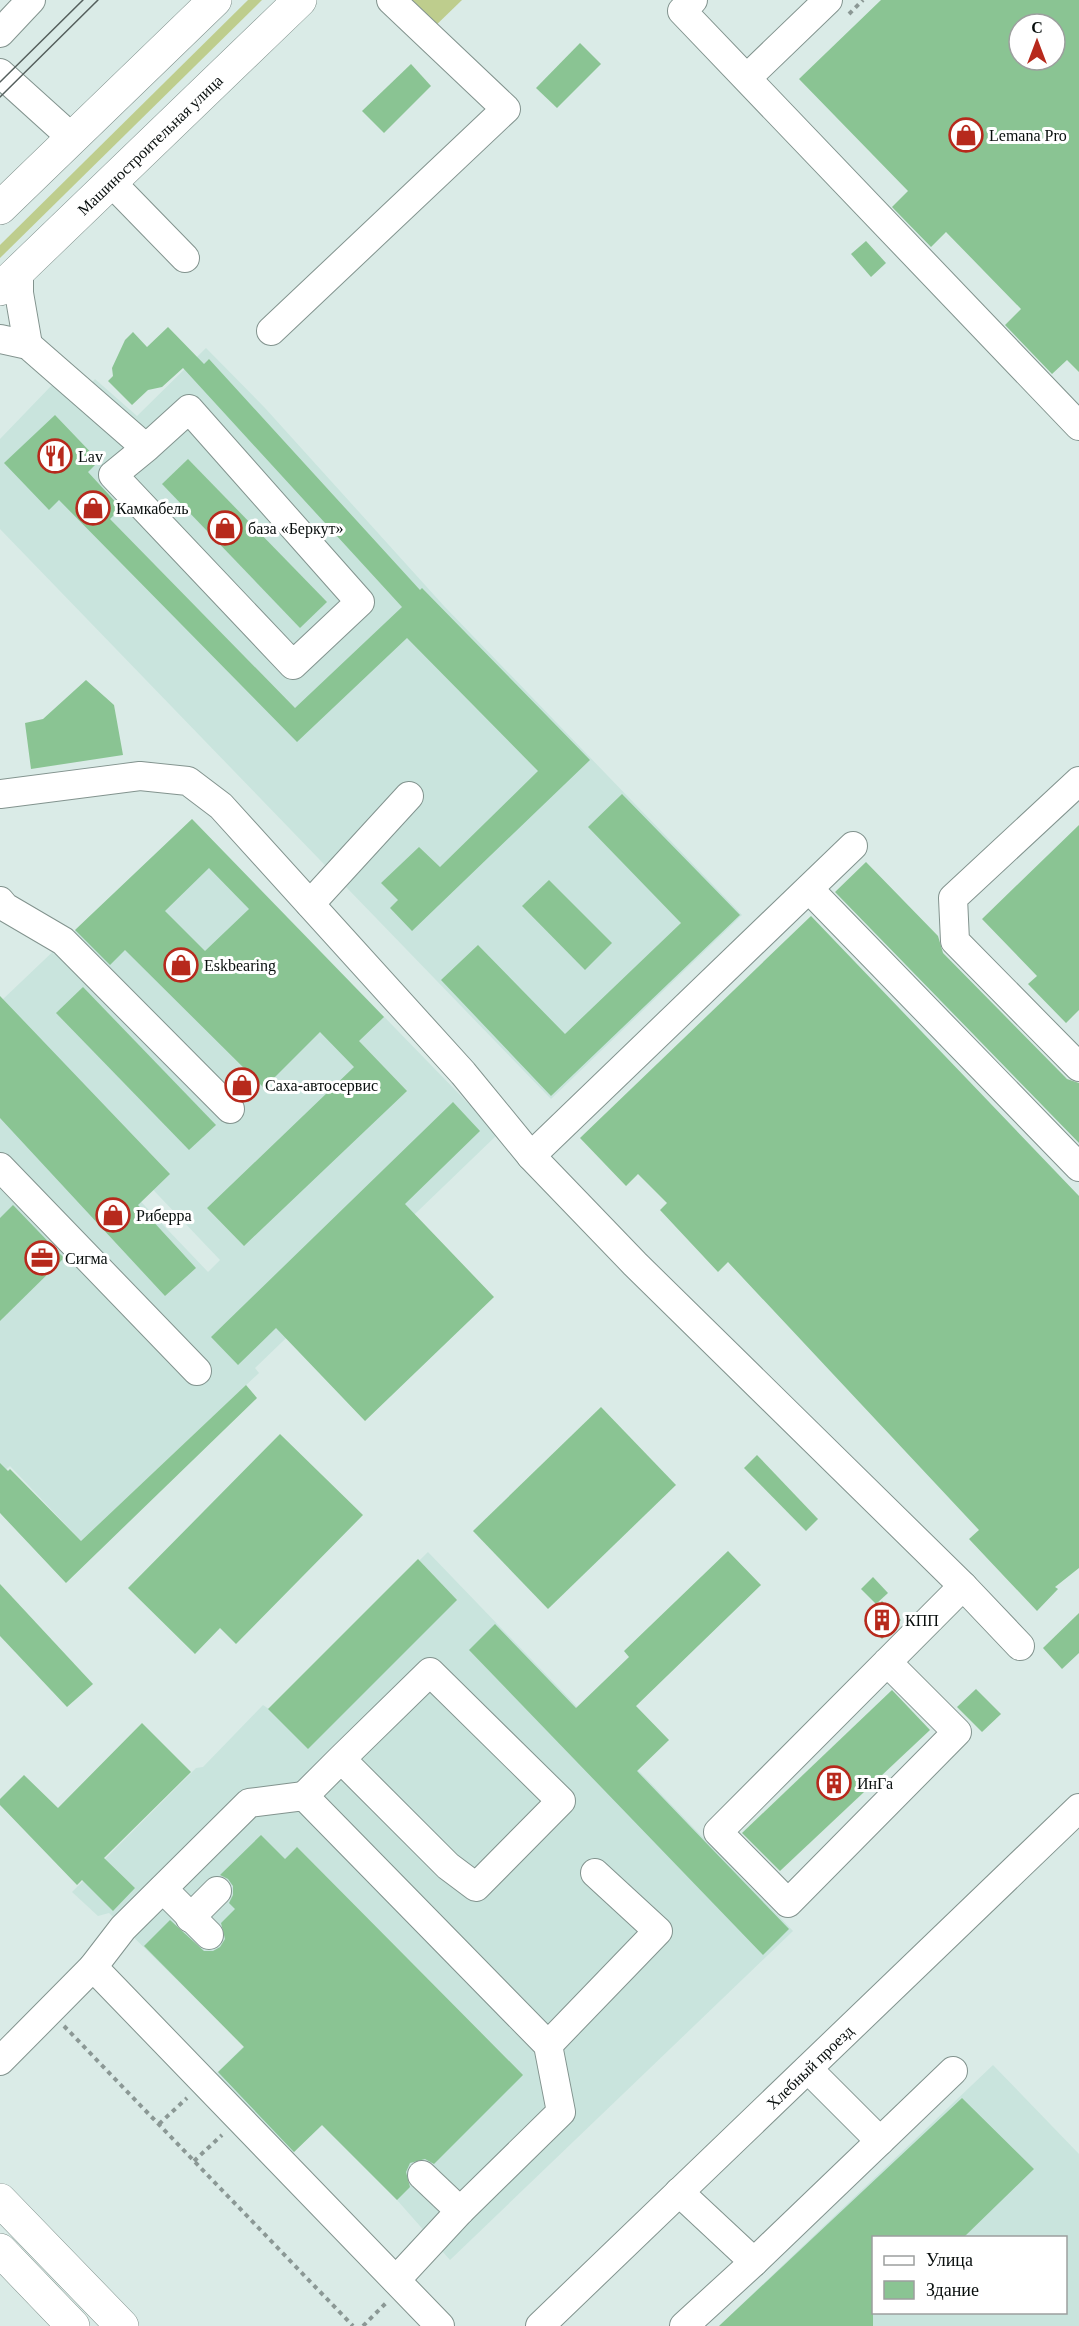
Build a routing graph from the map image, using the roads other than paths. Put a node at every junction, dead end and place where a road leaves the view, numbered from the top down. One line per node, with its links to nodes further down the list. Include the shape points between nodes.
1 (31, 0): 7 (street)
2 (300, 0): 11 (main road, Машиностроительная улица)
3 (391, 0): 15 (street, via 506,109)
4 (693, 0): 9 (street, via 682,11)
5 (828, 0): 9 (street)
6 (210, 3): 10 (main road)
7 (0, 33)
8 (0, 73): 10 (street)
9 (747, 77): 18 (street)
10 (72, 138): 12 (main road)
11 (111, 182): 13 (street); 14 (main road, Машиностроительная улица)
12 (0, 208)
13 (185, 258)
14 (9, 280): 17 (street, via 19,293)
15 (271, 331)
16 (0, 339): 17 (street)
17 (28, 345): 19 (street)
18 (1079, 426)
19 (146, 448): 19 (street, via 189,409 360,603 293,665 113,475)
20 (1079, 781): 27 (street, via 953,898 955,941)
21 (0, 794): 26 (street, via 140,776 188,781 221,806)
22 (409, 796): 26 (street)
23 (854, 846): 24 (street)
24 (809, 889): 29 (street); 31 (street)
25 (0, 901): 28 (street, via 63,941)
26 (310, 904): 29 (street, via 463,1073)
27 (1079, 1068)
28 (230, 1109)
29 (531, 1156): 33 (street)
30 (0, 1167): 32 (street)
31 (1079, 1167)
32 (197, 1371)
33 (963, 1586): 34 (street); 35 (street)
34 (1020, 1646)
35 (887, 1662): 35 (street, via 957,1732 788,1902 718,1832)
36 (341, 1759): 36 (street, via 430,1672 561,1801 476,1887 448,1866); 37 (street)
37 (304, 1796): 40 (street, via 249,1803); 43 (street)
38 (1079, 1808): 45 (street, Хлебный проезд)
39 (596, 1873): 43 (street, via 658,1931)
40 (163, 1889): 41 (street, via 200,1926); 42 (street, via 123,1928)
41 (217, 1891)
42 (93, 1968): 44 (street); 54 (street)
43 (548, 2045): 51 (street, via 561,2112)
44 (0, 2061)
45 (808, 2069): 47 (street); 49 (street, Хлебный проезд)
46 (954, 2071): 47 (street)
47 (880, 2141): 53 (street)
48 (422, 2175): 51 (street)
49 (679, 2192): 53 (street); 58 (street, Хлебный проезд)
50 (0, 2200): 56 (main road)
51 (460, 2211): 54 (street)
52 (0, 2250): 55 (main road)
53 (754, 2262): 59 (street)
54 (399, 2283): 57 (street)
55 (73, 2326)
56 (122, 2326)
57 (440, 2326)
58 (540, 2326)
59 (684, 2326)

